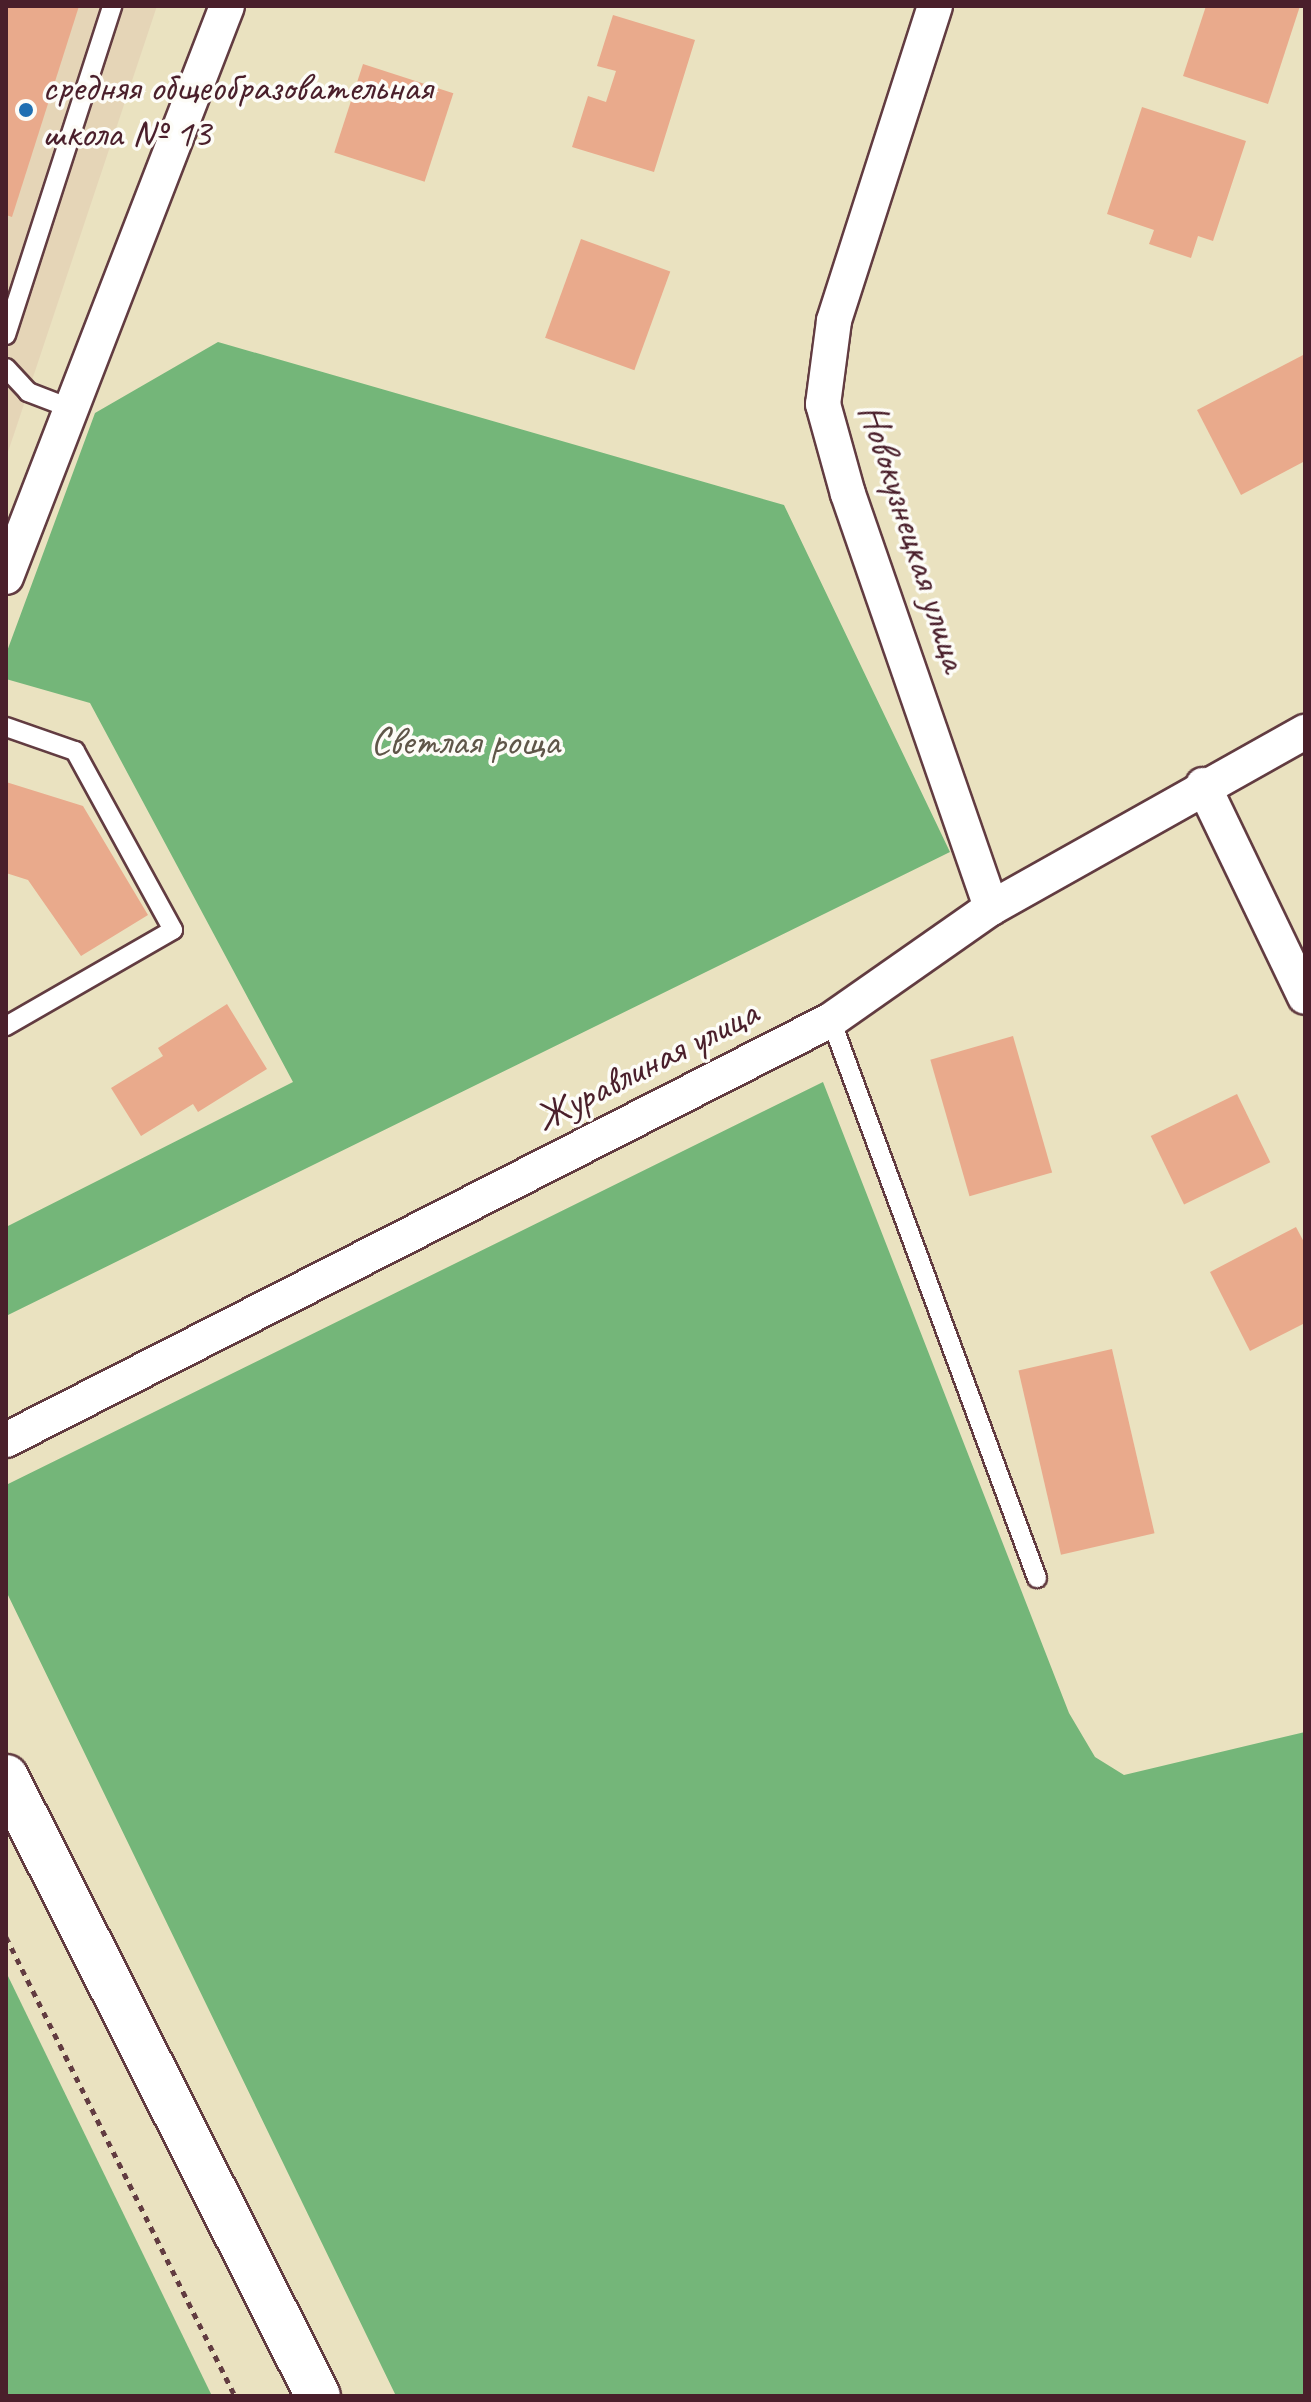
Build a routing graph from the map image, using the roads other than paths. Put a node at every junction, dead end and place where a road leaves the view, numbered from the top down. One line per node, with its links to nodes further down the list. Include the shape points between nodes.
1 (112, 6): 4 (lane)
2 (227, 6): 6 (street)
3 (935, 6): 11 (street, Новокузнецкая улица, via 834,321 823,404 848,494)
4 (6, 335)
5 (6, 368): 6 (lane, via 28,392)
6 (70, 408): 7 (street)
7 (6, 577)
8 (6, 727): 14 (lane, via 75,751 173,930)
9 (1305, 732): 10 (street, Журавлиная улица)
10 (1203, 785): 11 (street, Журавлиная улица); 12 (street)
11 (991, 908): 13 (street, Журавлиная улица)
12 (1305, 997)
13 (831, 1020): 15 (street, Журавлиная улица); 16 (lane)
14 (6, 1026)
15 (6, 1440)
16 (1037, 1578)
17 (6, 1777): 18 (street)
18 (318, 2396)

